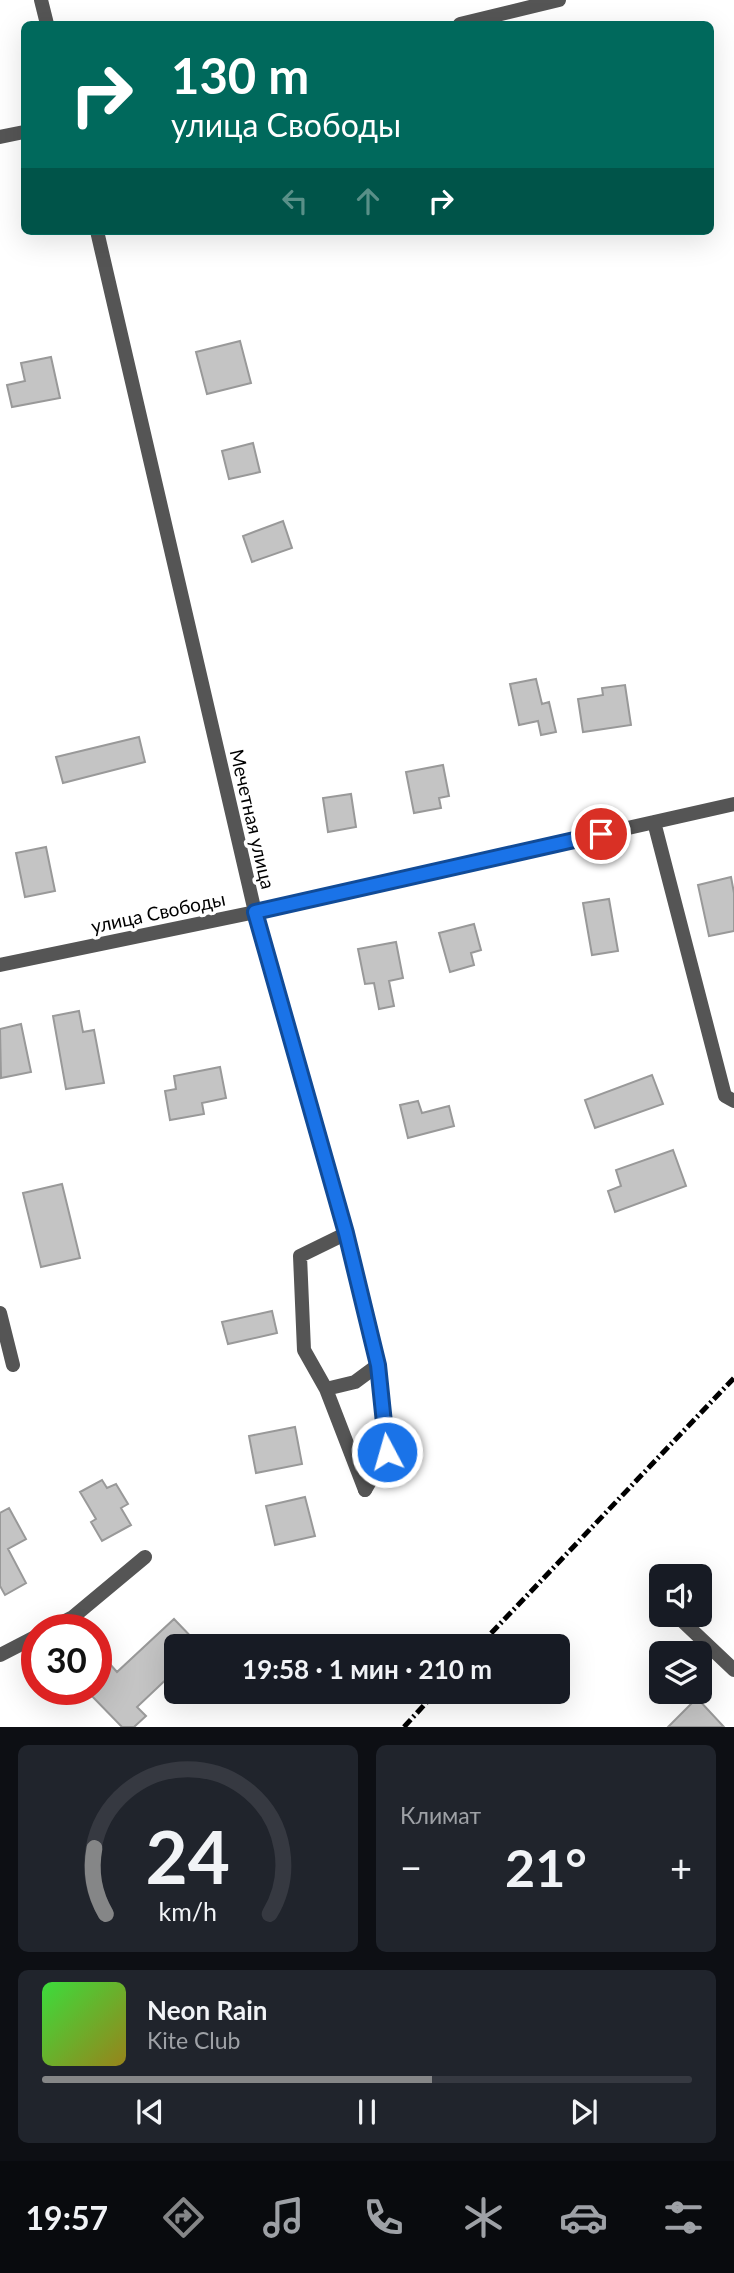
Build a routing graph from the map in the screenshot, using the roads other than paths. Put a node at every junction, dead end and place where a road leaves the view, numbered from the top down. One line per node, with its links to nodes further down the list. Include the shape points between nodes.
1 (41, 0): 3 (street)
2 (559, 0): 4 (street)
3 (46, 21)
4 (472, 21)
5 (21, 133): 6 (street)
6 (0, 137)
7 (98, 235): 10 (street, Мечетная улица)
8 (734, 804): 9 (street, улица Свободы)
9 (654, 822): 10 (street, улица Свободы); 12 (street, via 725,1097)
10 (255, 912): 11 (street, улица Свободы); 13 (street, Мечетная улица)
11 (0, 965)
12 (734, 1101)
13 (346, 1233): 16 (street, Мечетная улица); 17 (street, via 300,1256 304,1350)
14 (0, 1313): 15 (street)
15 (13, 1365)
16 (378, 1365): 17 (street, via 355,1382); 17 (street, Мечетная улица, via 387,1452 365,1490)
17 (326, 1389)
18 (145, 1557): 19 (street)
19 (77, 1614)
20 (689, 1627): 23 (street)
21 (21, 1644): 22 (street)
22 (0, 1655)
23 (734, 1670)

